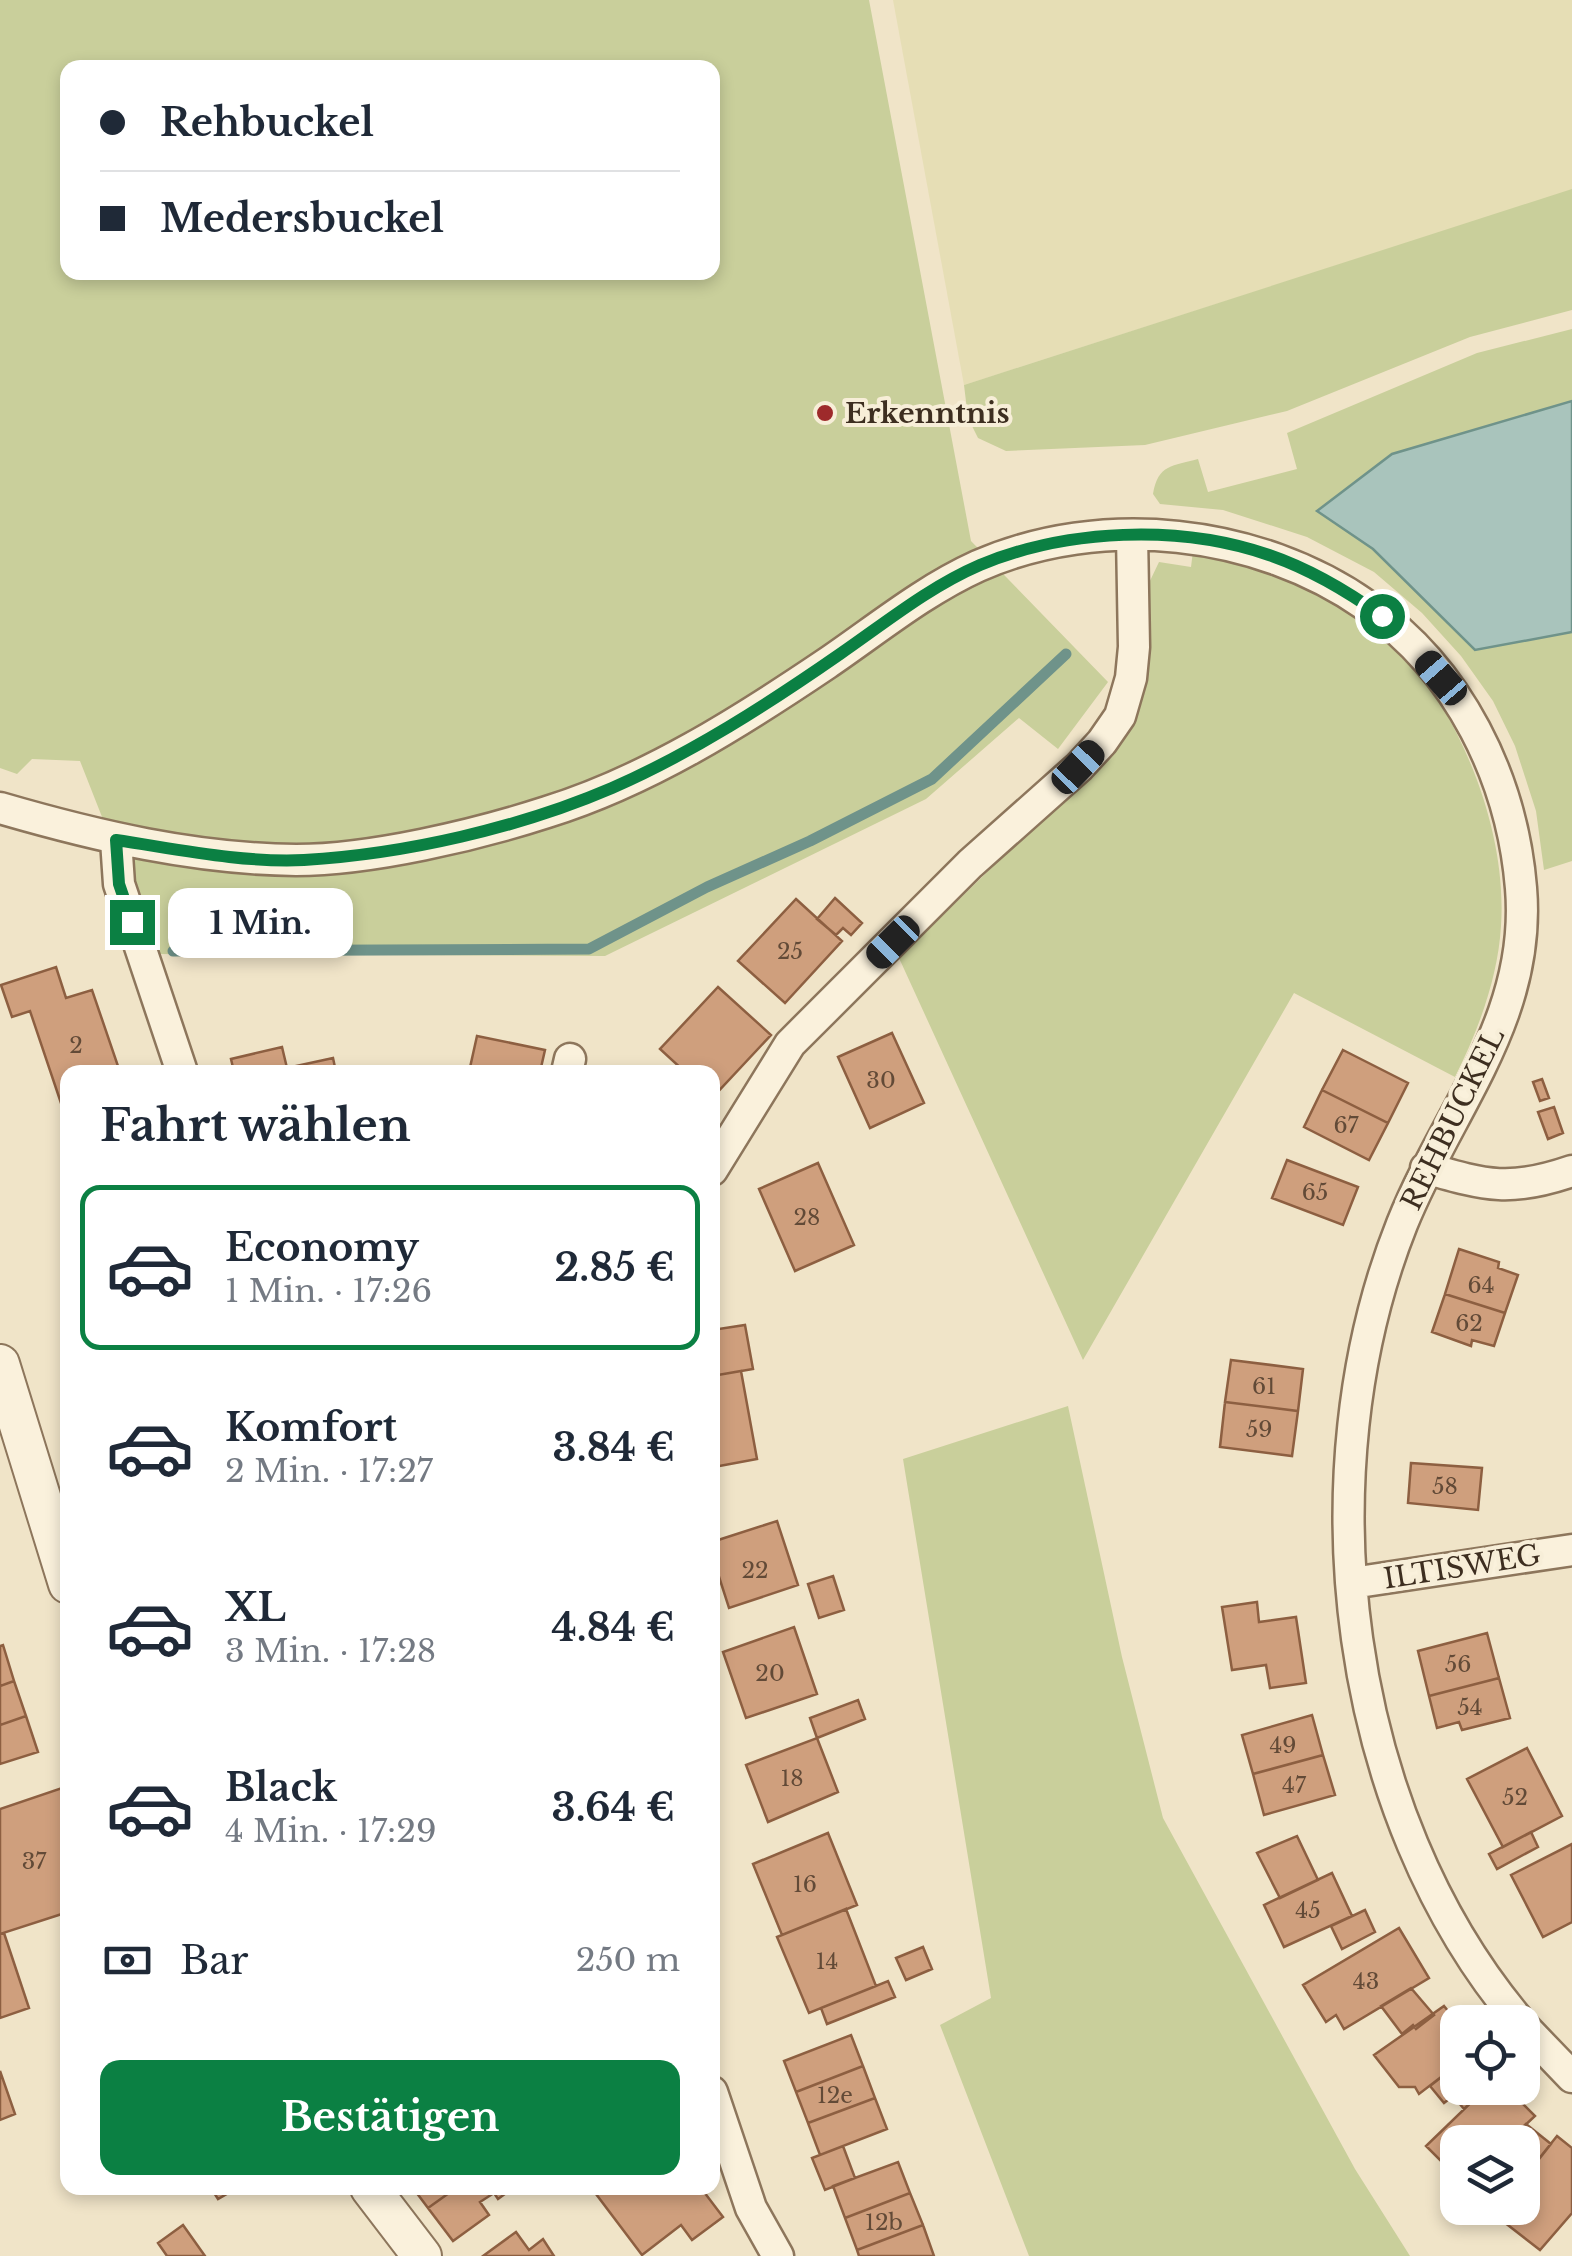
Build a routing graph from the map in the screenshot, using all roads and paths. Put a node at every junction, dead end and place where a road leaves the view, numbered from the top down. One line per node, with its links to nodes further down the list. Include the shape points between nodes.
1 (1132, 536): 3 (street, REHBUCKEL, via 1028,548 978,566 686,751 553,811 471,834 302,860); 5 (street, via 1134,647 1120,716 1078,767 790,1044); 6 (street, REHBUCKEL, via 1268,554 1348,592 1382,616 1441,678 1496,772 1521,890 1519,956 1491,1049)
2 (0, 808): 3 (street, REHBUCKEL)
3 (116, 840): 4 (street, via 119,884)
4 (180, 1065)
5 (720, 1157)
6 (1426, 1168): 7 (street, via 1524,1186); 11 (street, REHBUCKEL, via 1381,1285 1363,1355 1350,1456)
7 (1572, 1171)
8 (0, 1364): 10 (street)
9 (1572, 1550): 11 (street, ILTISWEG)
10 (60, 1558)
11 (1352, 1583): 12 (street, REHBUCKEL, via 1360,1668 1407,1827 1465,1950)
12 (1507, 2005)
13 (1540, 2044): 14 (street, REHBUCKEL)
14 (1572, 2077)
15 (720, 2116): 18 (street, via 751,2208)
16 (375, 2195): 17 (street)
17 (422, 2256)
18 (778, 2256)

